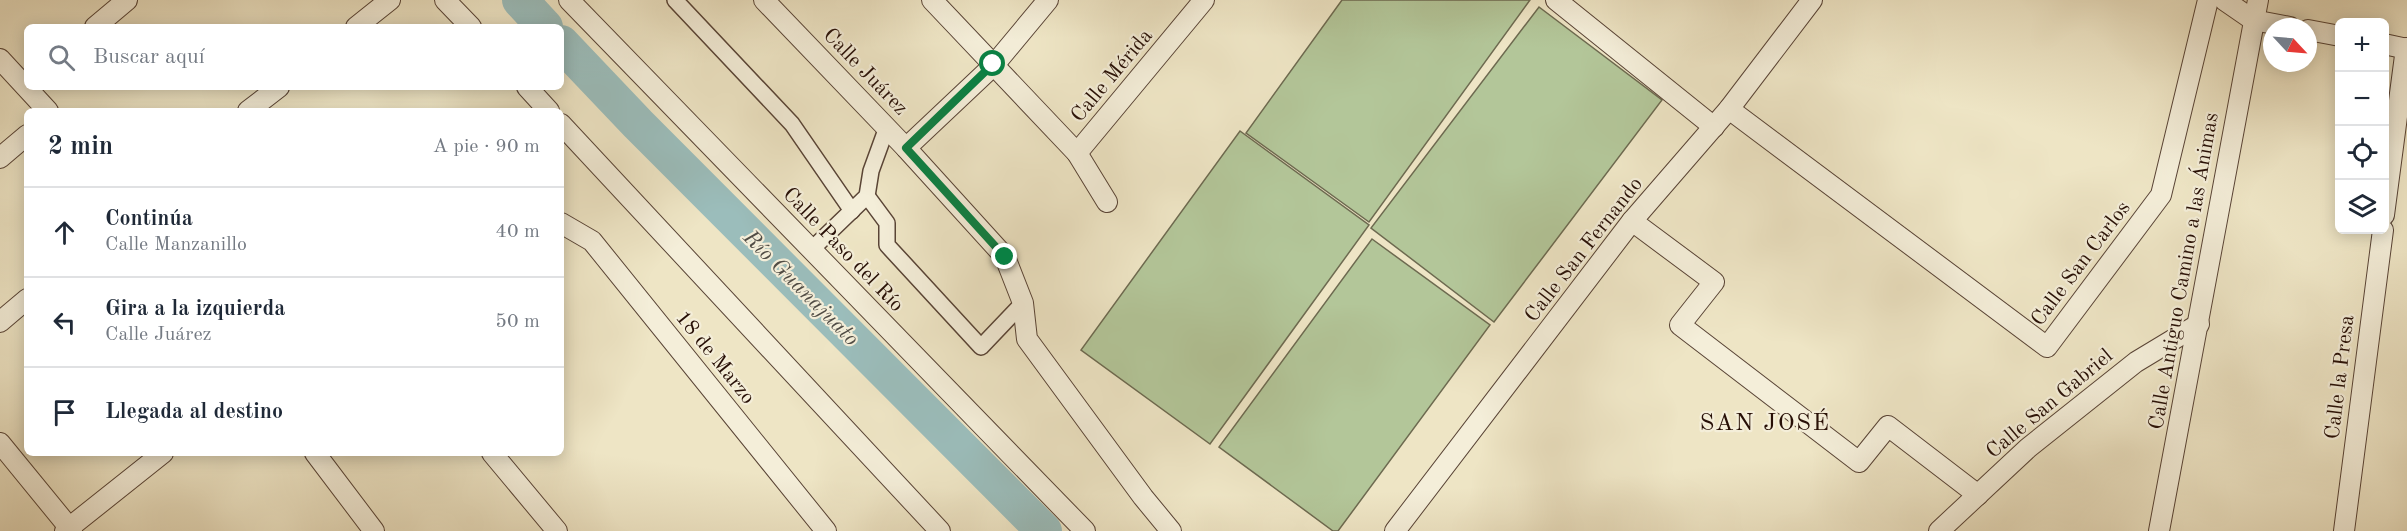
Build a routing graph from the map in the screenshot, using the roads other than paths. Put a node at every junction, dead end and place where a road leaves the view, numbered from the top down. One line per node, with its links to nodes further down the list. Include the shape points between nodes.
1 (127, 0): 17 (street)
2 (390, 0): 18 (street)
3 (446, 0): 19 (street)
4 (569, 0): 48 (street, Calle Paso del Río)
5 (675, 0): 44 (street, via 792,124)
6 (764, 0): 34 (street, Calle Juárez)
7 (932, 0): 25 (street)
8 (1048, 0): 25 (street)
9 (1204, 0): 39 (street, Calle Mérida)
10 (1556, 0): 35 (street)
11 (1812, 0): 33 (street, Calle San Fernando)
12 (2208, 0): 33 (street, Calle San Carlos, via 2161,195 2047,347)
13 (2224, 0): 15 (street)
14 (2258, 0): 15 (street, Calle Antiguo Camino a las Ánimas)
15 (2253, 20): 16 (street); 52 (street, Calle Antiguo Camino a las Ánimas)
16 (2263, 22)
17 (99, 24)
18 (360, 24)
19 (468, 24)
20 (2317, 32): 21 (street)
21 (2335, 35)
22 (2389, 45): 23 (street)
23 (2406, 49): 41 (street)
24 (0, 59): 26 (street)
25 (993, 64): 38 (street); 39 (street)
26 (24, 83)
27 (30, 90): 30 (street)
28 (275, 90): 31 (street)
29 (530, 90): 32 (street)
30 (45, 108)
31 (252, 108)
32 (546, 108)
33 (1730, 110): 35 (street, Calle San Fernando)
34 (886, 127): 38 (street, Calle Juárez); 42 (street)
35 (1714, 127): 45 (street, Calle San Fernando)
36 (564, 130): 62 (street)
37 (24, 138): 40 (street)
38 (906, 148): 50 (street, Calle Juárez, via 1005,257)
39 (1077, 153): 43 (street)
40 (0, 158)
41 (2389, 183)
42 (867, 196): 44 (street); 50 (street, via 887,224 887,245 981,347)
43 (1107, 202)
44 (852, 211): 48 (street)
45 (1632, 222): 57 (street, via 1714,282 1680,325 1859,462 1888,426); 65 (street, Calle San Fernando)
46 (564, 225): 61 (street, 18 de Marzo, via 592,241)
47 (2382, 234): 68 (street, Calle la Presa)
48 (811, 250): 63 (street, Calle Paso del Río)
49 (24, 302): 51 (street)
50 (1023, 303): 64 (street, via 1026,339)
51 (0, 322)
52 (2199, 324): 57 (street, Calle San Gabriel, via 2136,362 2028,448); 67 (street, Calle Antiguo Camino a las Ánimas)
53 (0, 443): 58 (street)
54 (159, 456): 58 (street)
55 (317, 456): 59 (street)
56 (494, 456): 60 (street)
57 (1978, 495): 66 (street, Calle San Gabriel)
58 (69, 530)
59 (374, 531)
60 (557, 531)
61 (826, 531)
62 (940, 531)
63 (1085, 531)
64 (1171, 531)
65 (1395, 531)
66 (1939, 531)
67 (2159, 531)
68 (2344, 531)

